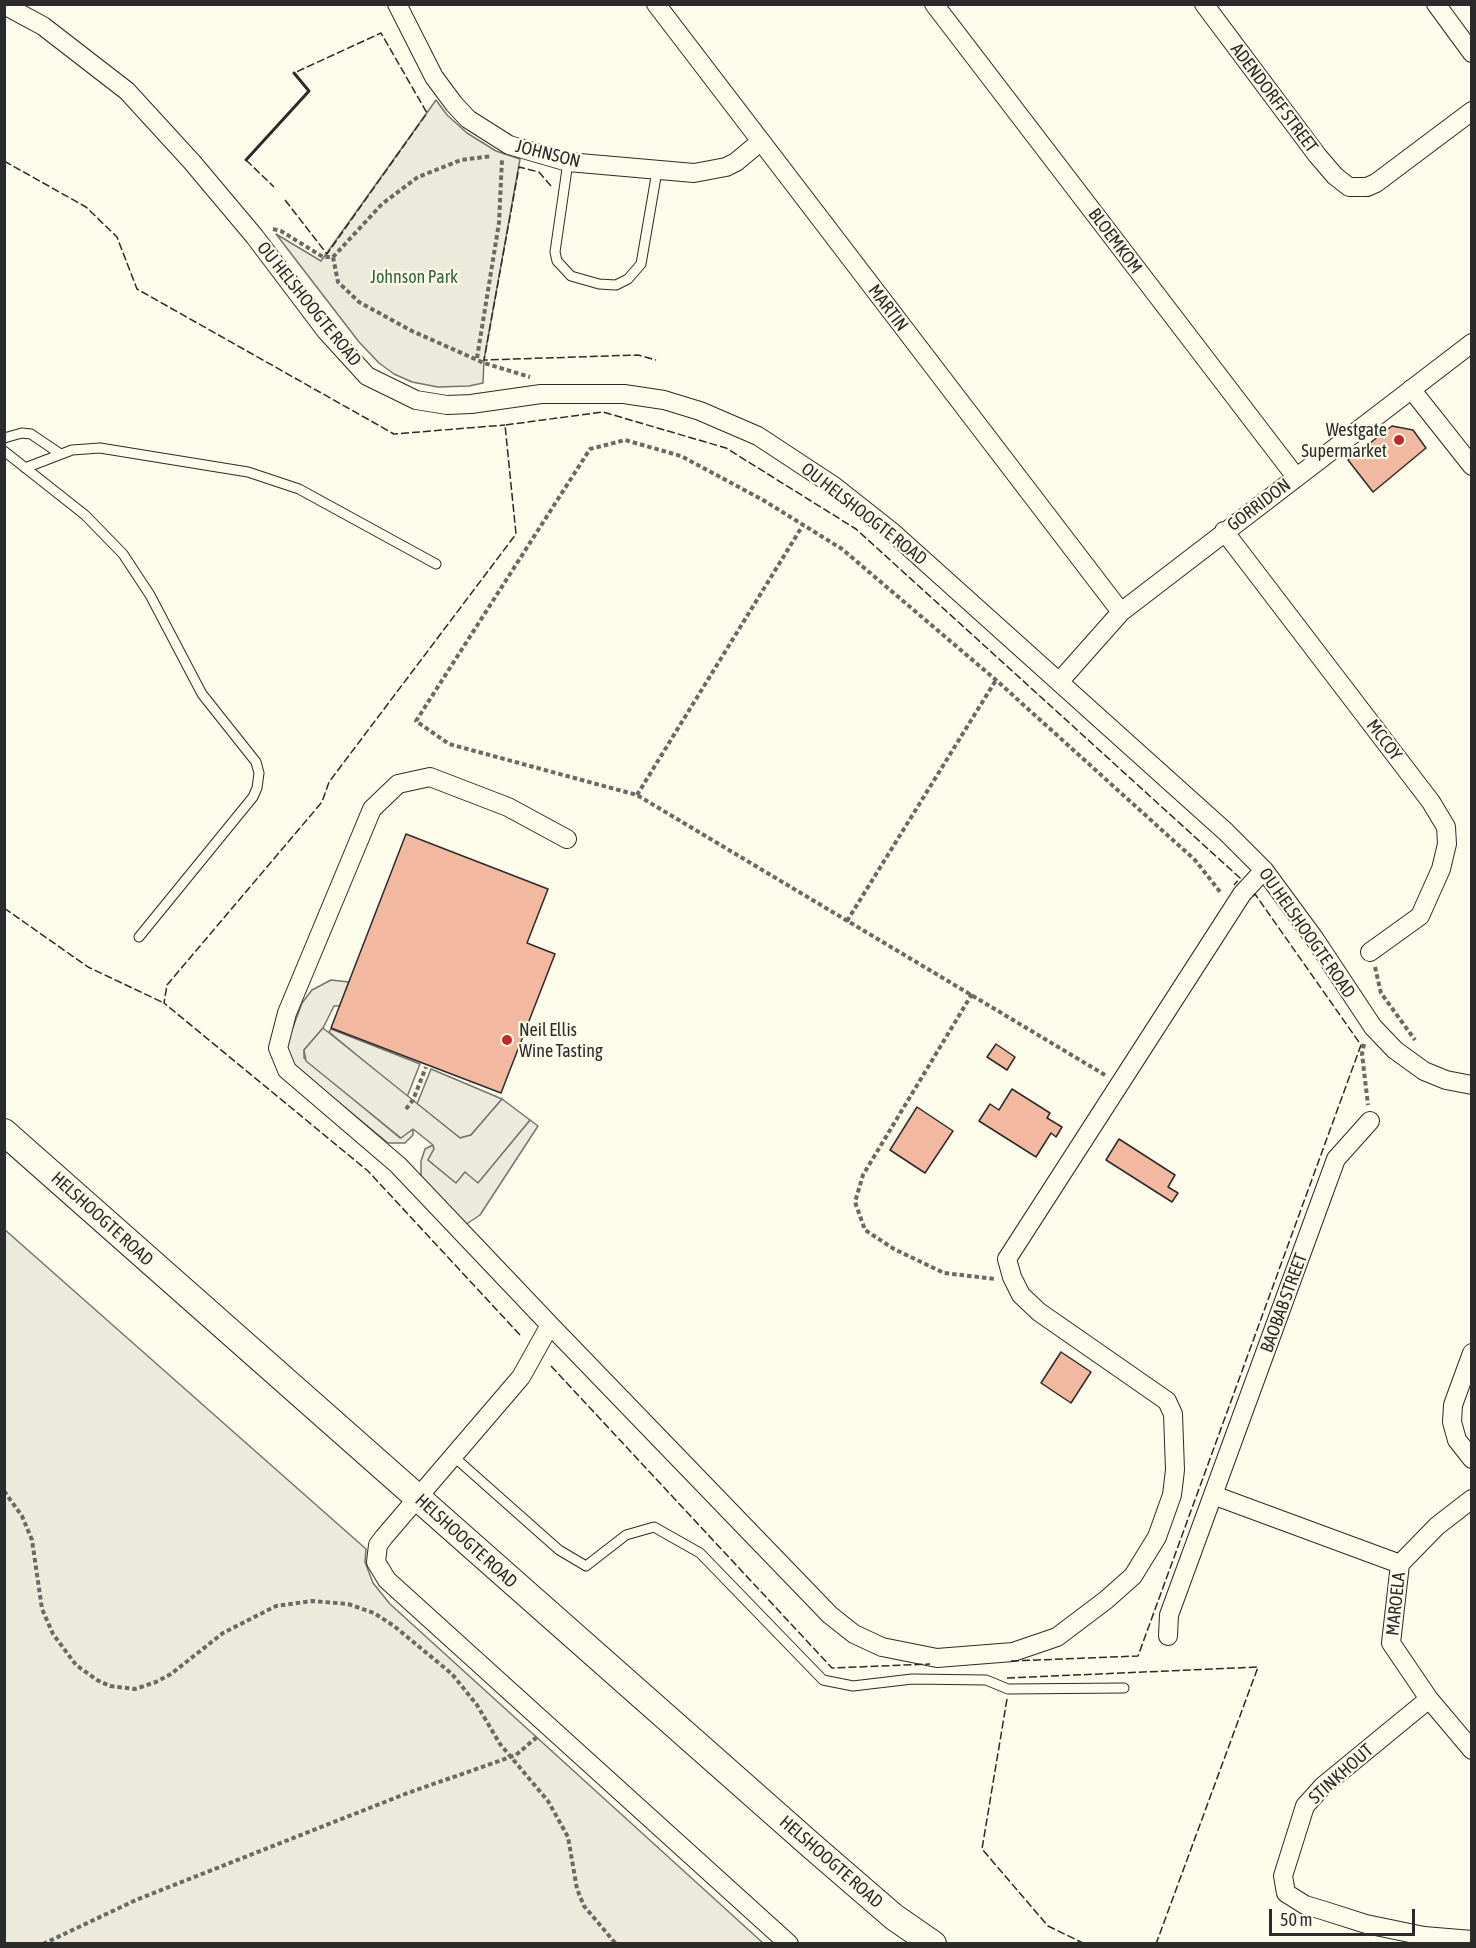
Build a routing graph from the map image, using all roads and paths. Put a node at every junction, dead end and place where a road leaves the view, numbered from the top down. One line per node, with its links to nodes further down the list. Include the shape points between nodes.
1 (397, 4): 10 (street, JOHNSON, via 434,77 468,118 509,145)
2 (656, 4): 9 (street, MARTIN)
3 (934, 4): 23 (street, BLOEMKOM)
4 (1204, 4): 8 (street, ADENDORFF STREET, via 1317,155 1349,187 1376,183)
5 (1436, 4): 7 (street)
6 (4, 5): 17 (street, OU HELSHOOGTE ROAD, via 43,26 127,91 192,162 326,331 367,376 416,400 447,405)
7 (1472, 53)
8 (1472, 111)
9 (760, 142): 11 (street, JOHNSON, via 736,162 711,172); 27 (street, MARTIN)
10 (568, 162): 11 (street, JOHNSON); 11 (lane, via 557,261 571,276 599,284 616,285 628,279 641,264)
11 (657, 171)
12 (268, 228): 13 (path, via 281,231 323,257)
13 (333, 257): 15 (path, via 338,282 359,302 412,331); 15 (path, via 382,204 418,177 460,160 502,155 499,223)
14 (1472, 343): 16 (street, GORRIDON)
15 (477, 358): 17 (path, via 532,378)
16 (1411, 389): 21 (street); 23 (street, GORRIDON)
17 (541, 394): 29 (street, OU HELSHOOGTE ROAD, via 624,394 664,400 758,436 834,486 891,531)
18 (4, 438): 20 (lane, via 31,434)
19 (4, 451): 22 (lane)
20 (59, 453): 22 (lane); 26 (lane, via 100,448 248,472 299,489)
21 (1472, 466)
22 (25, 468): 35 (lane, via 84,515 123,554 150,595 202,694 256,762 259,773 257,789 247,806)
23 (1296, 477): 25 (street, GORRIDON)
24 (803, 525): 28 (path, via 842,549); 30 (path); 30 (path, via 681,456 625,440 590,448 416,721 449,744)
25 (1224, 531): 27 (street, GORRIDON); 36 (street, MCCOY, via 1446,826 1447,844 1441,869 1420,916)
26 (436, 564)
27 (1121, 612): 29 (street, GORRIDON)
28 (996, 680): 33 (path, via 1195,860 1220,891); 34 (path)
29 (1059, 682): 32 (street, OU HELSHOOGTE ROAD)
30 (637, 795): 34 (path)
31 (567, 839): 47 (street, via 508,807 430,777 398,784 372,809 287,1012 278,1048 287,1070 398,1165)
32 (1264, 870): 33 (street); 42 (street, OU HELSHOOGTE ROAD, via 1373,1027 1395,1050 1424,1071)
33 (1227, 917): 41 (street)
34 (847, 921): 37 (path)
35 (139, 937)
36 (1370, 952): 39 (path, via 1381,993)
37 (972, 994): 41 (path); 46 (path, via 863,1175 855,1202 865,1230 904,1254 944,1273 987,1280)
38 (1365, 1034): 44 (path, via 1362,1054)
39 (1421, 1048)
40 (426, 1067): 43 (path)
41 (1118, 1084): 46 (street, via 1007,1259)
42 (1472, 1085)
43 (406, 1109)
44 (1370, 1121): 52 (street, BAOBAB STREET, via 1336,1159)
45 (4, 1132): 53 (main road, HELSHOOGTE ROAD)
46 (1012, 1277): 47 (street, via 1021,1295 1039,1312 1167,1401 1173,1414 1175,1470 1172,1495 1157,1537 1133,1576 1057,1637 1013,1652 937,1658 882,1647 854,1634 830,1615)
47 (550, 1325): 49 (street, via 520,1377)
48 (1472, 1353): 50 (street, via 1453,1405 1452,1422 1457,1440)
49 (453, 1456): 53 (street); 57 (lane, via 559,1550 586,1566 626,1535 654,1527 700,1553 823,1680 853,1686 912,1679 986,1680 1008,1689)
50 (1472, 1459)
51 (4, 1491): 61 (path, via 32,1539 48,1624 76,1665 97,1680 124,1689 145,1686 171,1674 239,1624 276,1606 312,1601 348,1604 374,1613 394,1626 452,1674)
52 (1213, 1494): 55 (street); 56 (street, BAOBAB STREET, via 1169,1615)
53 (418, 1497): 59 (street, via 378,1545 375,1555 380,1569 387,1580); 66 (main road, HELSHOOGTE ROAD, via 822,1855 894,1917)
54 (1472, 1499): 55 (street, MAROELA, via 1437,1526)
55 (1400, 1564): 58 (street, MAROELA, via 1390,1643)
56 (1168, 1636)
57 (1124, 1688)
58 (1428, 1699): 60 (street, MAROELA); 62 (street, STINKHOUT, via 1323,1786 1305,1806 1283,1876 1286,1893 1305,1905 1366,1924 1424,1936)
59 (549, 1727): 61 (path); 65 (street)
60 (1472, 1750)
61 (511, 1757): 63 (path, via 405,1794 136,1900); 64 (path, via 560,1819 570,1845 580,1899)
62 (1472, 1940)
63 (43, 1944)
64 (616, 1944)
65 (789, 1944)
66 (933, 1944)

